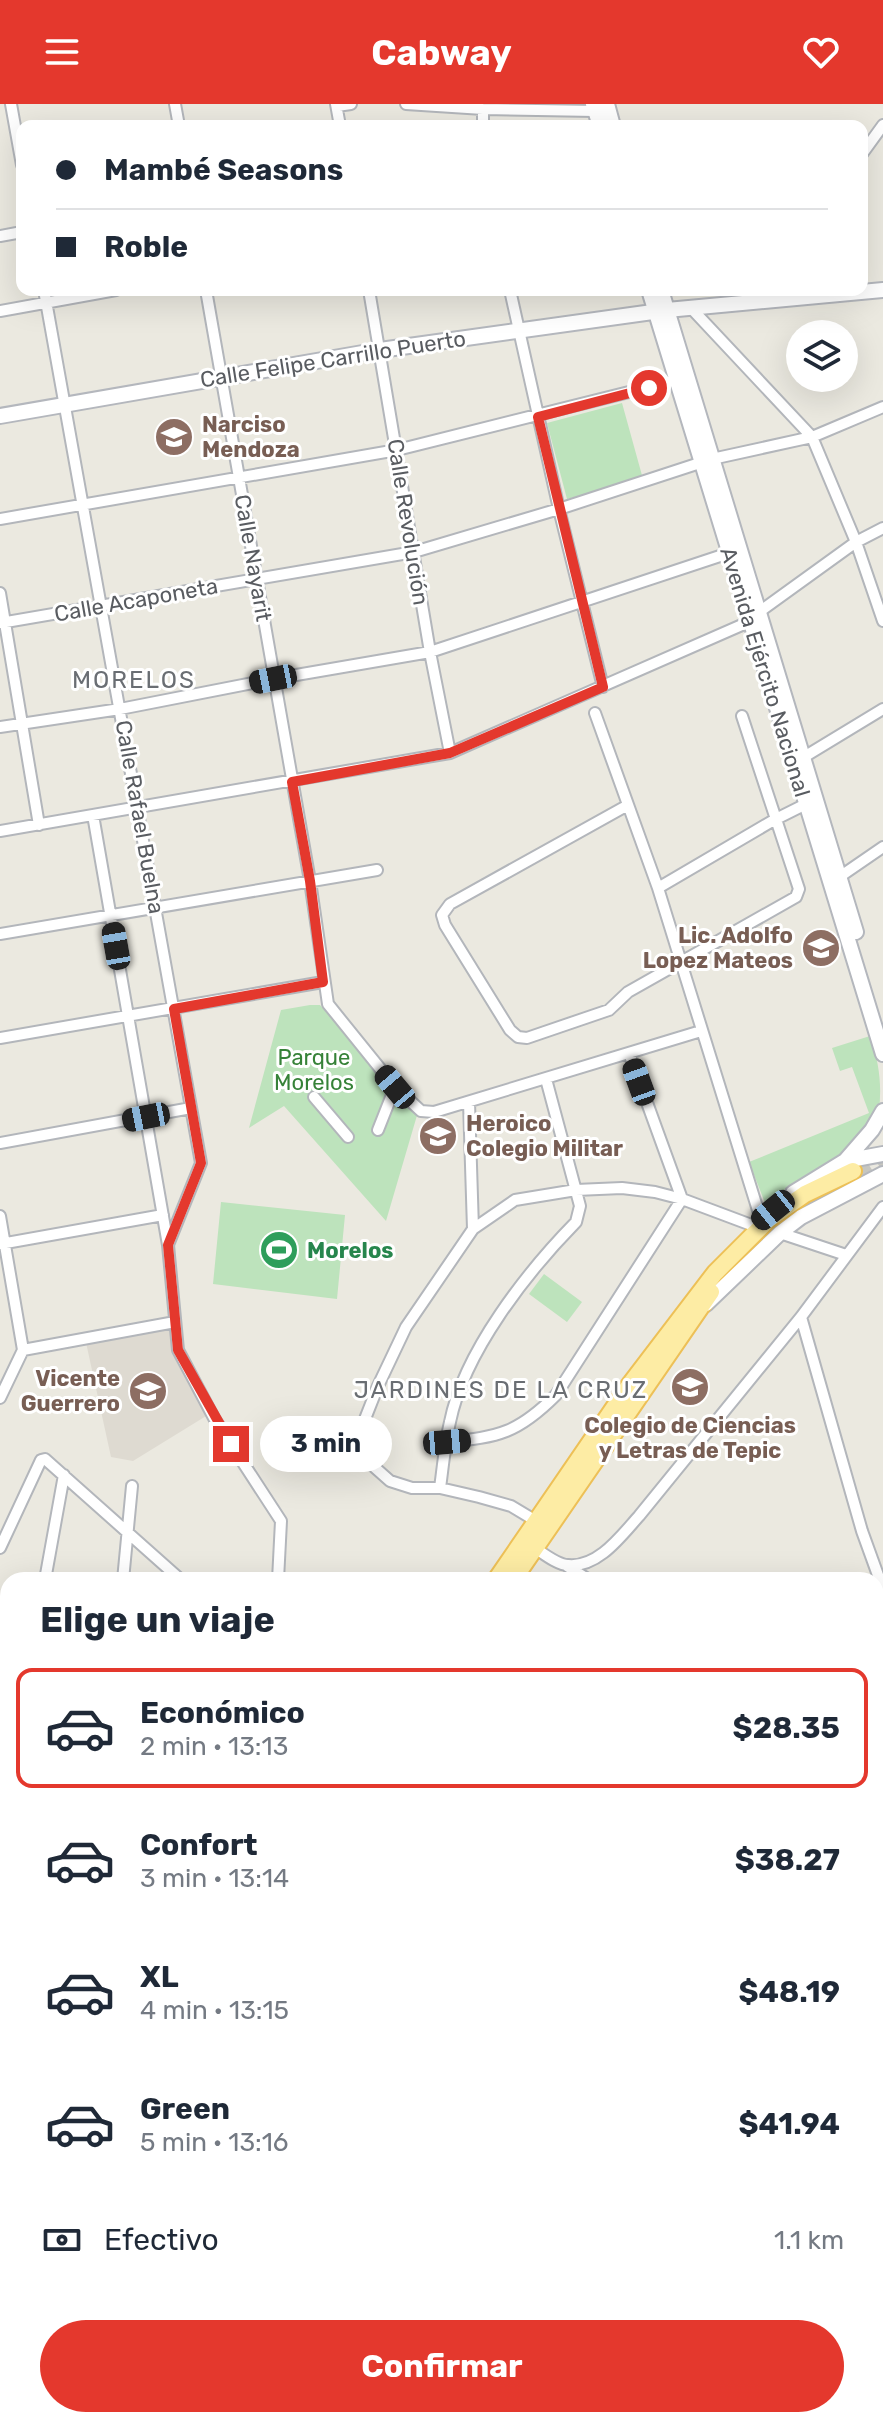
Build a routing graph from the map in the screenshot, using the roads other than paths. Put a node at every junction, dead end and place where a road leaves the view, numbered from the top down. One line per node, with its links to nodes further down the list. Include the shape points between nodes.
1 (11, 104): 10 (street)
2 (351, 104): 4 (street)
3 (406, 104): 5 (street)
4 (337, 105)
5 (434, 105): 7 (street)
6 (598, 106): 7 (street)
7 (483, 109): 8 (street)
8 (483, 120)
9 (883, 125): 11 (street)
10 (16, 132)
11 (868, 146)
12 (45, 296): 20 (street); 26 (street, Calle Rafael Buelna)
13 (207, 296): 24 (street, Calle Nayarit)
14 (370, 296): 23 (street, Calle Revolución)
15 (511, 296): 22 (street)
16 (652, 296): 21 (main road, Avenida Ejército Nacional)
17 (661, 296): 21 (main road, Avenida Ejército Nacional)
18 (736, 296): 19 (main road, Calle Felipe Carrillo Puerto)
19 (691, 308): 21 (main road, Calle Felipe Carrillo Puerto); 30 (street)
20 (0, 311)
21 (661, 311): 22 (main road, Calle Felipe Carrillo Puerto); 25 (main road, Avenida Ejército Nacional)
22 (519, 330): 23 (main road, Calle Felipe Carrillo Puerto); 29 (street)
23 (380, 350): 24 (main road, Calle Felipe Carrillo Puerto); 31 (street, Calle Revolución)
24 (221, 376): 26 (main road, Calle Felipe Carrillo Puerto); 33 (street, Calle Nayarit)
25 (681, 379): 29 (street); 32 (main road, Avenida Ejército Nacional)
26 (66, 404): 28 (main road, Calle Felipe Carrillo Puerto); 34 (street, Calle Rafael Buelna)
27 (883, 407): 30 (street)
28 (0, 416)
29 (538, 417): 31 (street); 35 (street)
30 (812, 437): 32 (street); 38 (street)
31 (397, 450): 33 (street); 39 (street, Calle Revolución)
32 (706, 461): 35 (street, Calle Acaponeta); 40 (main road, Avenida Ejército Nacional)
33 (239, 477): 34 (street); 41 (street, Calle Nayarit)
34 (83, 505): 36 (street); 44 (street, Calle Rafael Buelna)
35 (559, 509): 39 (street, Calle Acaponeta); 43 (street)
36 (0, 519)
37 (883, 528): 38 (street)
38 (856, 542): 45 (street); 46 (street)
39 (414, 552): 41 (street, Calle Acaponeta); 48 (street, Calle Revolución)
40 (734, 552): 43 (street); 45 (main road, Avenida Ejército Nacional)
41 (258, 579): 44 (street, Calle Acaponeta); 49 (street, Calle Nayarit)
42 (0, 593): 47 (street)
43 (582, 602): 48 (street); 50 (street)
44 (101, 606): 47 (street, Calle Acaponeta); 51 (street, Calle Rafael Buelna)
45 (755, 617): 50 (street); 58 (main road, Avenida Ejército Nacional)
46 (883, 621)
47 (2, 623): 55 (street)
48 (430, 652): 49 (street); 57 (street, Calle Revolución)
49 (273, 679): 51 (street); 59 (street, Calle Nayarit)
50 (603, 687): 57 (street)
51 (120, 709): 55 (street); 62 (street, Calle Rafael Buelna)
52 (883, 709): 58 (street)
53 (595, 713): 61 (street)
54 (742, 716): 64 (street)
55 (21, 723): 56 (street); 65 (street)
56 (0, 727)
57 (450, 753): 59 (street)
58 (799, 760): 60 (main road, Avenida Ejército Nacional)
59 (292, 782): 62 (street); 69 (street, Calle Nayarit)
60 (811, 802): 64 (street); 70 (main road, Avenida Ejército Nacional)
61 (628, 805): 71 (street); 75 (street, via 450,904 442,919 513,1034 523,1038 609,1010 628,992)
62 (138, 808): 63 (street); 72 (street, Calle Rafael Buelna)
63 (93, 815): 65 (street); 73 (street)
64 (774, 820): 71 (street); 75 (street, via 799,889 796,897)
65 (39, 825): 66 (street)
66 (0, 831)
67 (883, 847): 70 (street)
68 (377, 870): 69 (street)
69 (310, 881): 72 (street); 76 (street, Calle Nayarit)
70 (835, 881): 79 (main road, Avenida Ejército Nacional); 83 (main road, Avenida Ejército Nacional)
71 (658, 888): 75 (street)
72 (156, 908): 73 (street); 77 (street, Calle Rafael Buelna)
73 (111, 915): 74 (street); 78 (street)
74 (0, 934)
75 (681, 963): 80 (street)
76 (323, 982): 77 (street); 85 (street, Calle Nayarit, via 328,1004)
77 (174, 1009): 78 (street); 88 (street, Calle Rafael Buelna)
78 (128, 1016): 81 (street); 90 (street)
79 (883, 1020)
80 (701, 1031): 82 (street); 102 (street)
81 (0, 1038)
82 (629, 1053): 84 (street); 98 (street)
83 (883, 1054)
84 (546, 1079): 87 (street); 97 (street)
85 (395, 1087): 87 (street, Calle Nayarit, via 421,1111); 91 (street)
86 (314, 1097): 92 (street)
87 (469, 1102): 103 (street)
88 (191, 1108): 90 (street); 106 (street, Calle Rafael Buelna, via 201,1163)
89 (883, 1111): 95 (main road)
90 (146, 1117): 93 (street); 100 (street)
91 (378, 1130)
92 (348, 1137)
93 (0, 1143)
94 (883, 1154): 95 (main road)
95 (852, 1169): 102 (main road, via 797,1191); 108 (main road, via 768,1220 736,1249)
96 (883, 1174): 104 (main road)
97 (576, 1190): 98 (street, via 622,1188); 103 (street, via 515,1200); 113 (street, via 576,1222 518,1288 493,1326 464,1379)
98 (682, 1199): 102 (street); 113 (street, via 556,1395 511,1431)
99 (883, 1207): 107 (street)
100 (163, 1215): 105 (street); 106 (street)
101 (0, 1216): 105 (street)
102 (757, 1223): 108 (main road, via 709,1270)
103 (473, 1229): 116 (street, via 406,1327 363,1424 367,1455 381,1474 412,1488)
104 (780, 1233): 107 (street); 108 (main road)
105 (2, 1244): 111 (street)
106 (168, 1245): 110 (street)
107 (846, 1255): 109 (street)
108 (692, 1310): 117 (main road); 120 (main road)
109 (801, 1317): 121 (street, via 629,1527 597,1557); 129 (street)
110 (175, 1322): 111 (street); 125 (street, via 178,1350 187,1369 281,1521)
111 (23, 1350): 112 (street)
112 (0, 1397)
113 (447, 1442): 116 (street)
114 (64, 1475): 118 (street); 119 (street, via 41,1460); 122 (street)
115 (132, 1486): 118 (street)
116 (440, 1488): 117 (street, via 511,1506)
117 (536, 1521): 120 (street); 126 (main road)
118 (127, 1530): 123 (street); 124 (street)
119 (2, 1540)
120 (535, 1548): 121 (street); 127 (main road)
121 (565, 1566): 128 (street)
122 (46, 1572)
123 (124, 1572)
124 (172, 1572)
125 (278, 1572)
126 (501, 1572)
127 (518, 1572)
128 (575, 1572)
129 (877, 1572)

